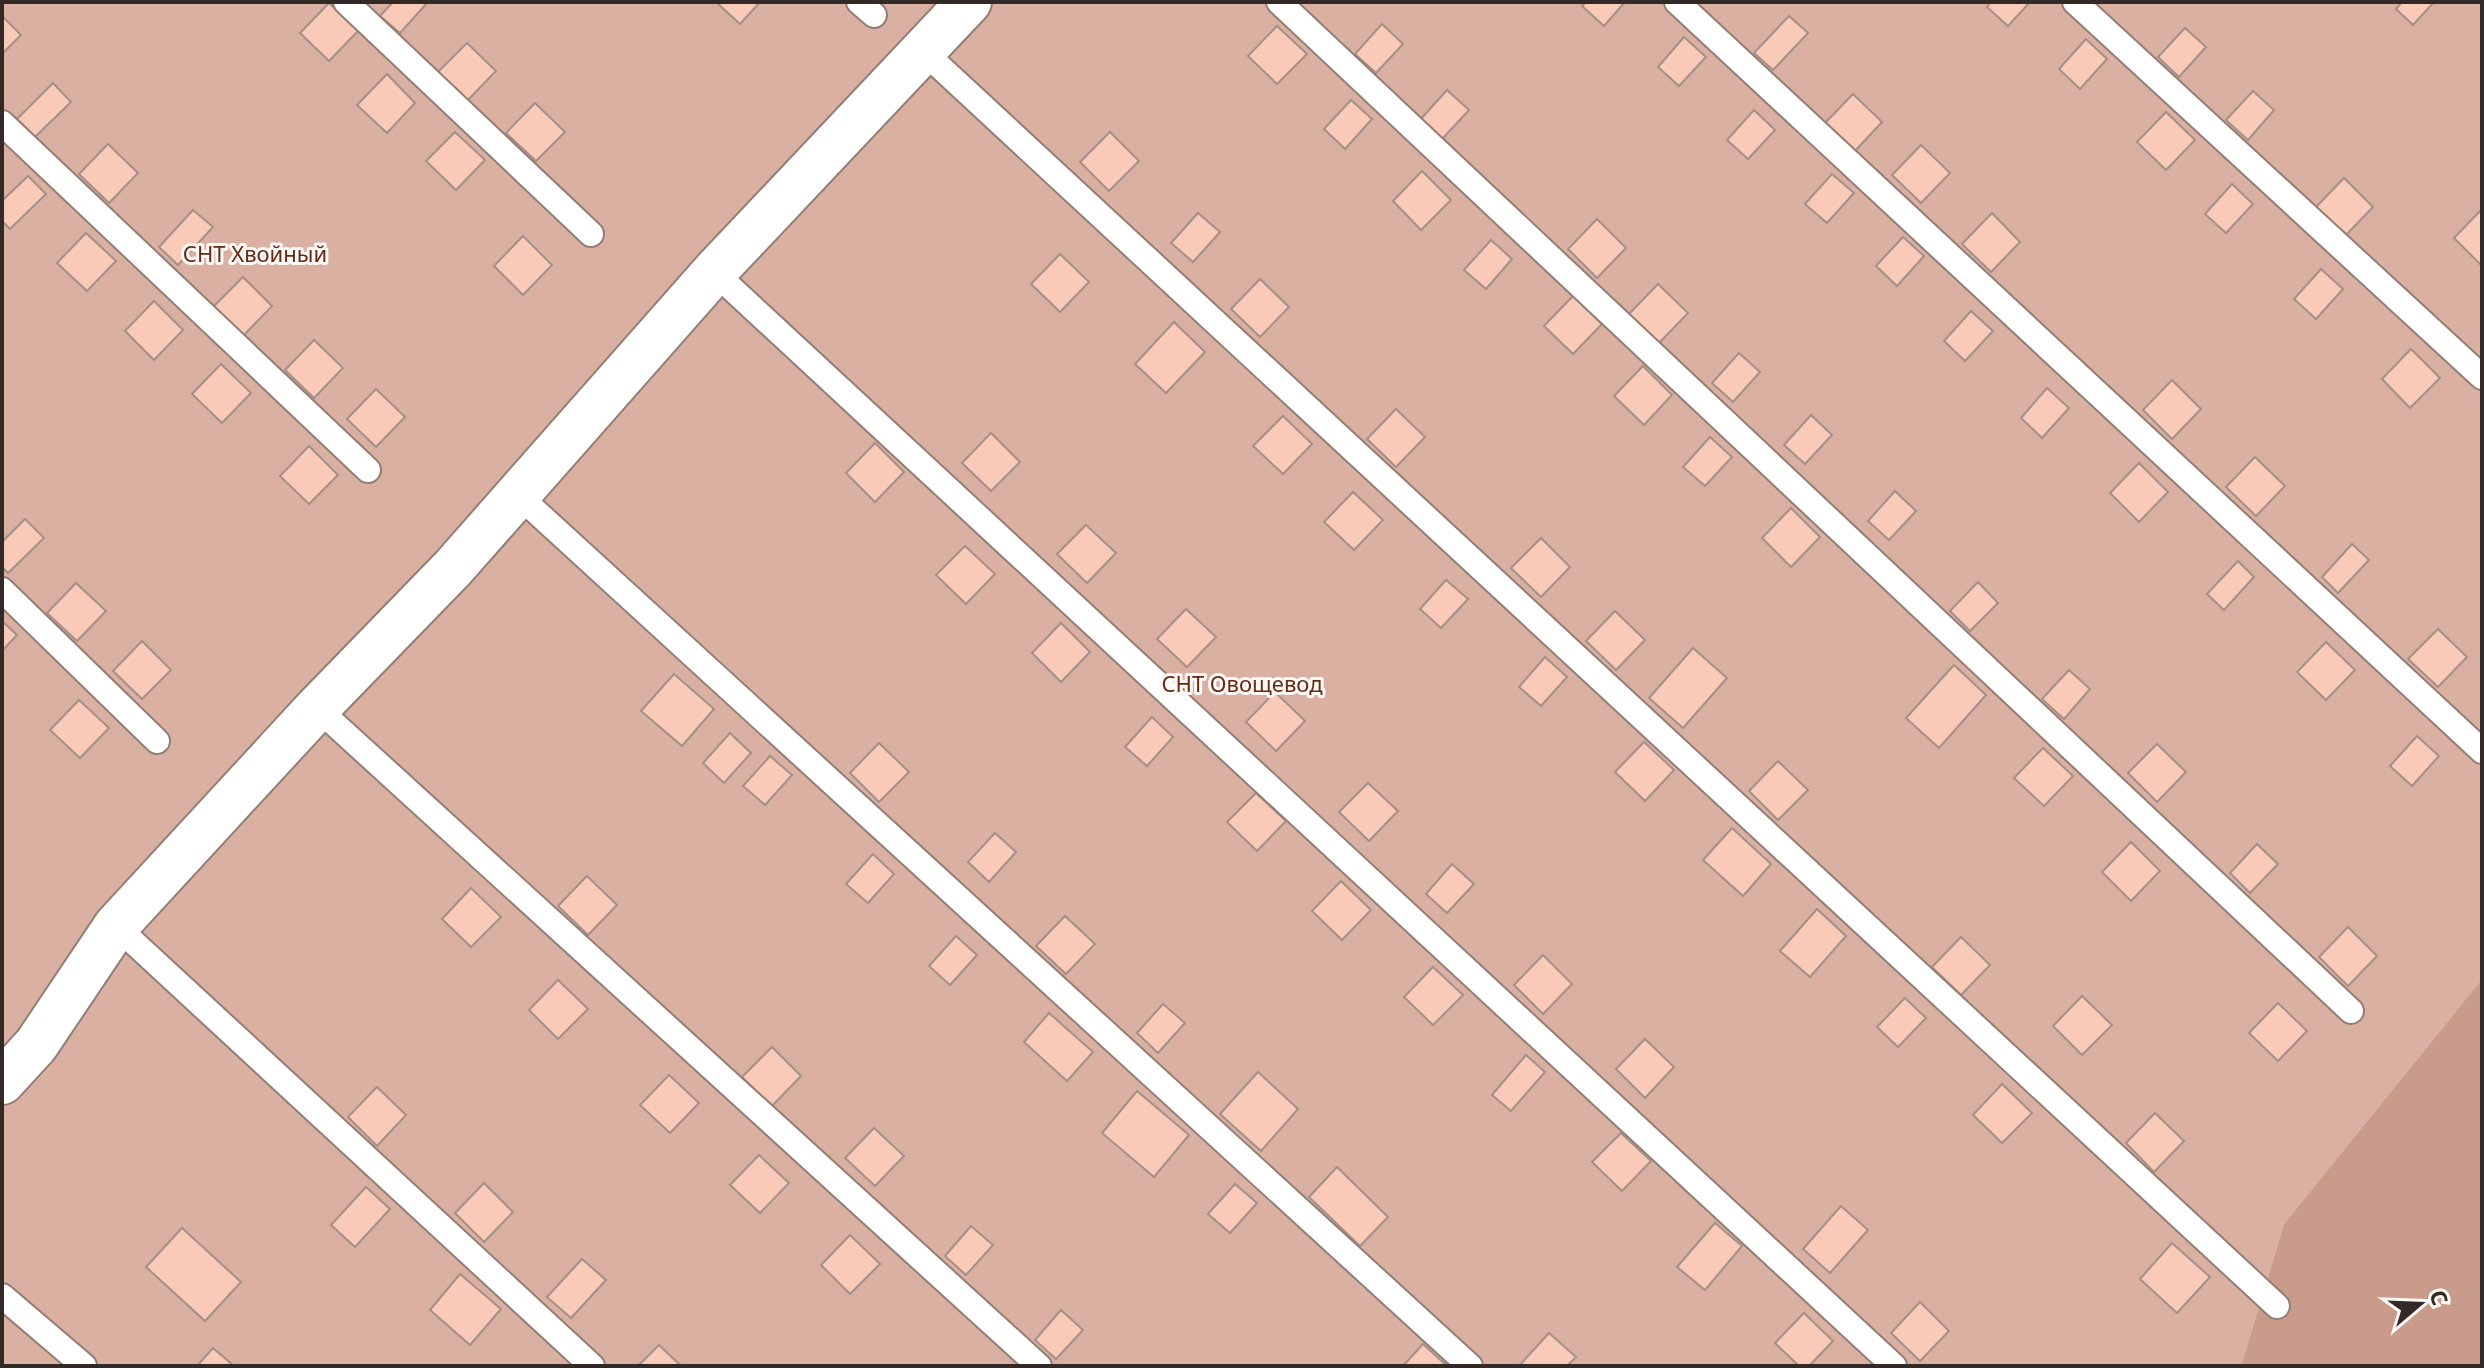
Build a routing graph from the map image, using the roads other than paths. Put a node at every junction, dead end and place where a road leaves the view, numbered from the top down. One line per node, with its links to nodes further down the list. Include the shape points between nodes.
1 (346, 2): 8 (lane)
2 (969, 2): 6 (street)
3 (1279, 2): 18 (lane)
4 (1677, 2): 16 (lane)
5 (2075, 2): 10 (lane)
6 (924, 52): 9 (street); 21 (lane)
7 (2, 123): 11 (lane)
8 (591, 234)
9 (714, 272): 12 (street); 26 (lane)
10 (2482, 377)
11 (368, 470)
12 (519, 496): 14 (street); 25 (lane)
13 (2, 590): 15 (lane)
14 (317, 708): 17 (street); 24 (lane)
15 (157, 741)
16 (2482, 751)
17 (116, 926): 19 (street, via 36,1045); 23 (lane)
18 (2351, 1011)
19 (2, 1082)
20 (2, 1296): 22 (lane)
21 (2277, 1306)
22 (84, 1366)
23 (592, 1366)
24 (1039, 1366)
25 (1470, 1366)
26 (1894, 1366)

